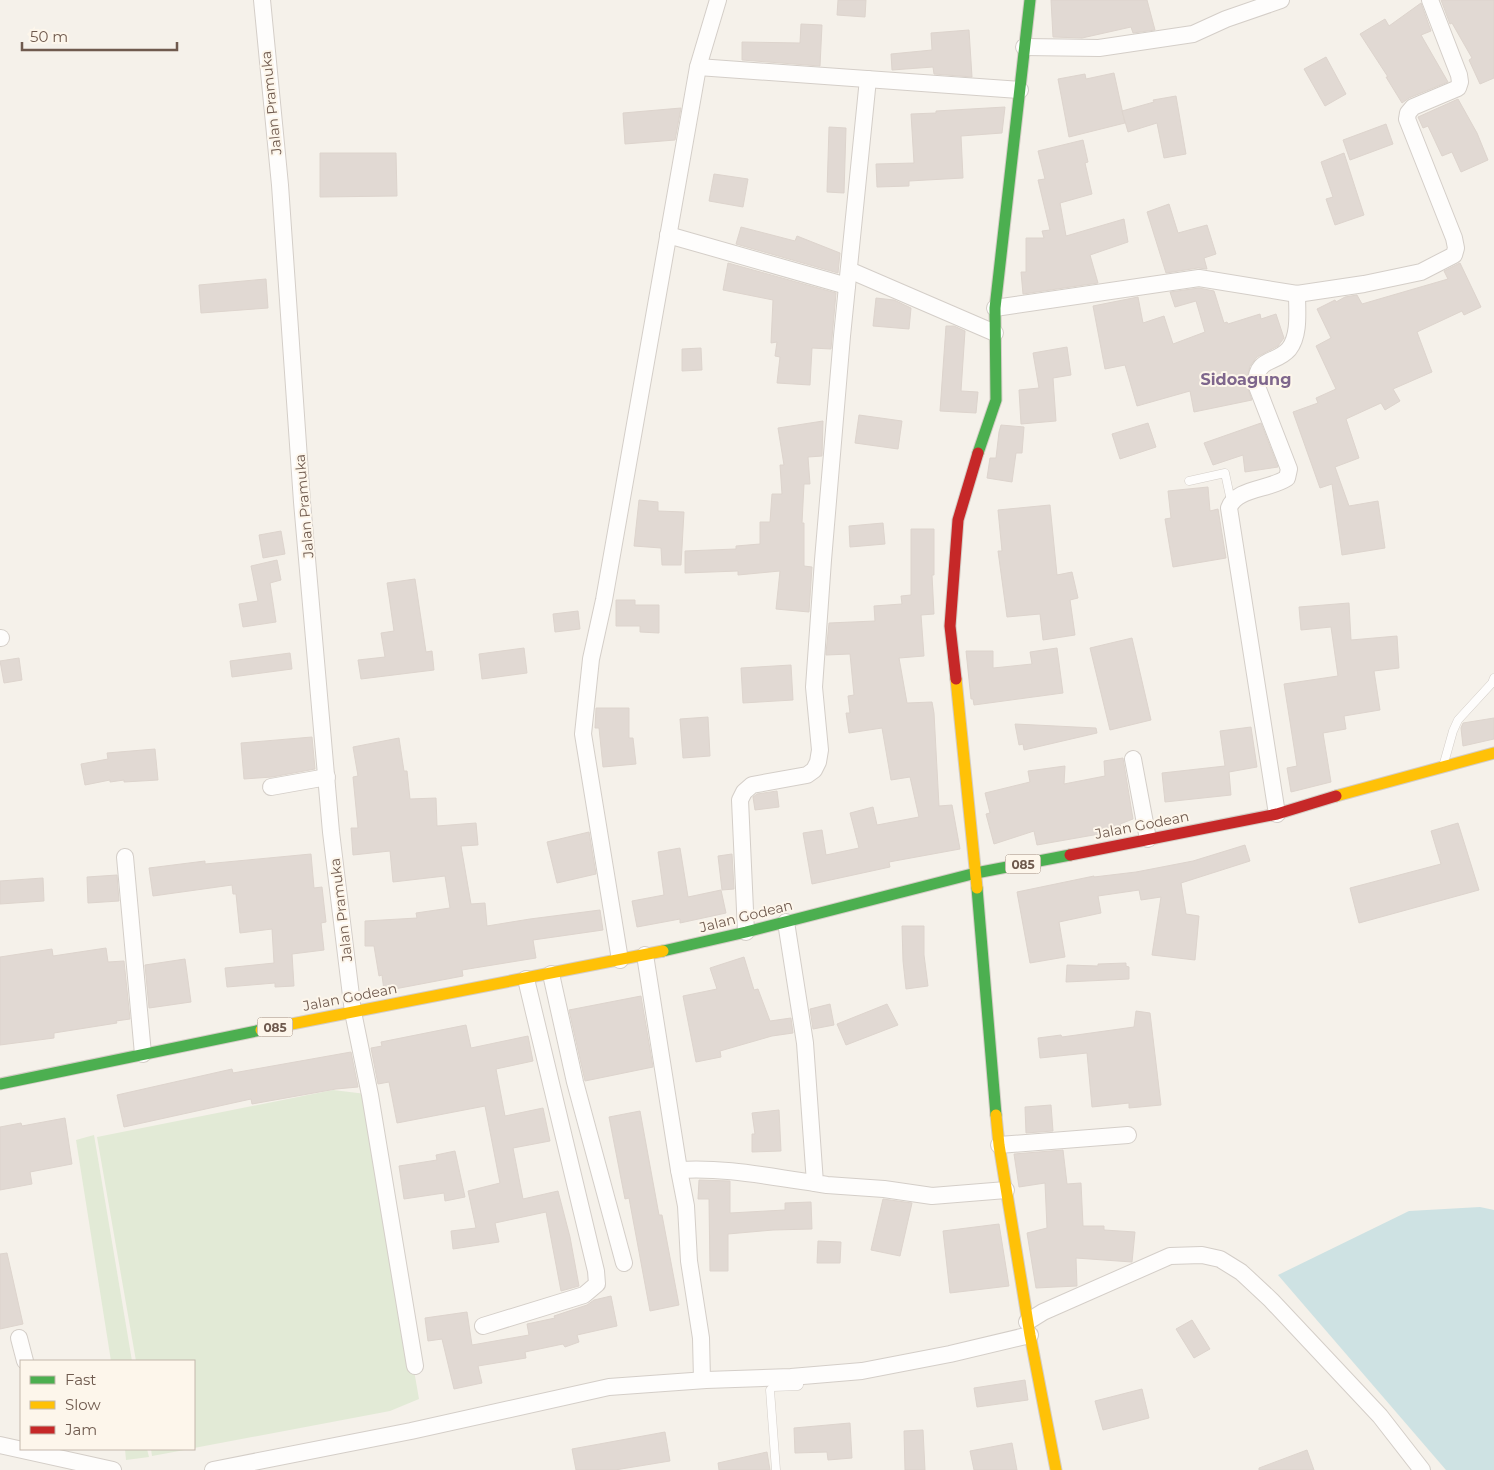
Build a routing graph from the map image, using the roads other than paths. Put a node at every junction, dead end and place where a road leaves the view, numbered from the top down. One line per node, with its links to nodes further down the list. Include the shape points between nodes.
1 (262, 0): 21 (street, Jalan Pramuka, via 280,185 302,502)
2 (718, 0): 7 (street)
3 (1030, 0): 6 (main road)
4 (1281, 0): 6 (street, via 1193,34 1098,48)
5 (1430, 0): 12 (street, via 1460,82 1458,88 1413,108 1407,119 1454,238 1454,255 1421,272)
6 (1024, 47): 9 (main road)
7 (698, 67): 8 (street); 10 (street)
8 (868, 79): 9 (street); 11 (street)
9 (1020, 90): 13 (main road)
10 (668, 235): 11 (street); 30 (street, via 591,659 583,734)
11 (848, 278): 14 (street); 28 (street, via 814,687 820,750 814,770 807,775 752,785 740,800)
12 (1297, 294): 13 (street, via 1199,278); 16 (street, via 1298,322 1289,349 1261,366 1256,374 1256,384 1289,469 1287,478 1278,484 1246,492)
13 (995, 308): 14 (main road)
14 (996, 334): 26 (main road, via 996,400 958,520 950,626)
15 (1189, 481): 16 (lane, via 1225,473)
16 (1231, 501): 23 (street, via 1229,508)
17 (1494, 678): 20 (lane, via 1458,720)
18 (1494, 753): 20 (main road, Jalan Godean / 085)
19 (1133, 759): 24 (street)
20 (1443, 767): 23 (main road, Jalan Godean / 085)
21 (326, 778): 22 (street); 33 (street, Jalan Pramuka)
22 (272, 787)
23 (1277, 814): 24 (main road, Jalan Godean / 085)
24 (1148, 839): 26 (main road, Jalan Godean / 085)
25 (125, 857): 34 (street)
26 (976, 873): 27 (main road, Jalan Godean / 085); 37 (main road)
27 (786, 922): 28 (main road, Jalan Godean / 085); 39 (street, via 805,1043)
28 (746, 932): 29 (main road, Jalan Godean / 085)
29 (645, 955): 30 (main road, Jalan Godean / 085); 38 (street)
30 (620, 960): 31 (main road, Jalan Godean / 085)
31 (551, 974): 32 (main road, Jalan Godean / 085); 41 (street, via 575,1082)
32 (526, 979): 33 (main road, Jalan Godean / 085); 42 (street, via 598,1284 584,1295)
33 (353, 1012): 34 (main road, Jalan Godean / 085); 46 (street, Jalan Pramuka)
34 (143, 1054): 35 (main road, Jalan Godean / 085)
35 (0, 1084)
36 (1128, 1135): 37 (street)
37 (999, 1145): 40 (main road)
38 (679, 1170): 39 (street, via 745,1172); 48 (street, via 686,1206)
39 (815, 1183): 40 (street, via 932,1196)
40 (1006, 1190): 43 (main road)
41 (624, 1263)
42 (483, 1326)
43 (1029, 1328): 47 (street, via 950,1354 862,1371); 56 (main road); 57 (street, via 1043,1312 1170,1256 1202,1255 1220,1259 1242,1272 1271,1300 1380,1416)
44 (20, 1338): 45 (street)
45 (25, 1360)
46 (415, 1366)
47 (799, 1376): 48 (street); 55 (lane, via 798,1386 773,1387 770,1390)
48 (702, 1380): 54 (street, via 609,1387)
49 (0, 1445): 50 (street)
50 (20, 1448)
51 (31, 1450): 52 (street)
52 (49, 1453): 53 (street)
53 (113, 1470)
54 (213, 1470)
55 (776, 1470)
56 (1056, 1470)
57 (1422, 1470)

